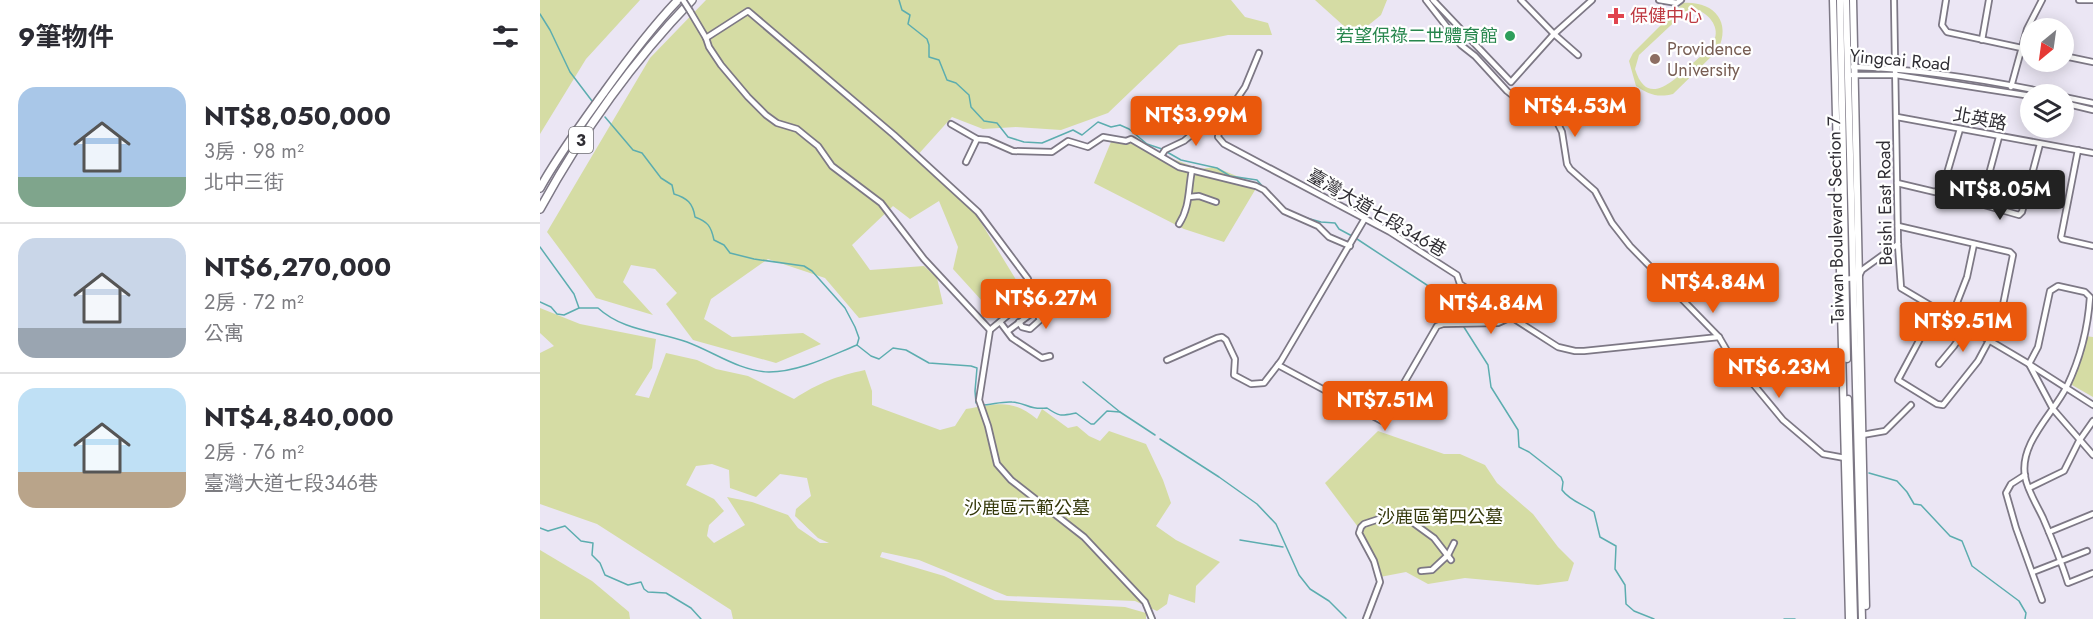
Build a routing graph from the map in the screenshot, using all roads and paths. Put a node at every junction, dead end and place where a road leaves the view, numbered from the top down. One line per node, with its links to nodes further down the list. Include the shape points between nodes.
1 (678, 0): 54 (highway, 3, via 623,66 559,154)
2 (683, 0): 24 (street, bridge)
3 (692, 0): 57 (highway, 3, via 614,94 568,159)
4 (1426, 0): 76 (street, via 1461,45 1507,91 1556,120 1570,169 1595,191 1611,223 1630,246)
5 (1433, 0): 23 (street, via 1511,82)
6 (1521, 0): 21 (street)
7 (1532, 0): 21 (street)
8 (1592, 0): 23 (street)
9 (1659, 0): 10 (street)
10 (1681, 0)
11 (1833, 0): 32 (main road, Taiwan Boulevard Section 7)
12 (1840, 0): 32 (main road, Taiwan Boulevard Section 7)
13 (1846, 0): 32 (main road, Taiwan Boulevard Section 7)
14 (1853, 0): 32 (main road, Taiwan Boulevard Section 7)
15 (1894, 0): 33 (street, Beishi East Road)
16 (1946, 0): 25 (street, via 1944,29)
17 (1989, 0): 25 (street)
18 (2042, 0): 22 (street)
19 (2079, 0): 20 (street)
20 (2093, 0)
21 (1527, 6): 23 (street)
22 (2033, 18)
23 (1554, 34): 29 (street)
24 (706, 38): 66 (street, via 748,11 978,212 1028,279); 74 (street, via 721,65 748,97 771,119 797,129 832,166 881,203 924,259)
25 (1982, 40): 26 (street)
26 (2020, 48)
27 (2020, 52): 34 (street)
28 (1259, 53): 42 (street, via 1245,87)
29 (1578, 55)
30 (2074, 58): 31 (street)
31 (2093, 62)
32 (1845, 69): 33 (street, Yingcai Road); 65 (main road, Taiwan Boulevard Section 7); 65 (main road, Taiwan Boulevard Section 7)
33 (1896, 72): 34 (street, Yingcai Road); 41 (street, Beishi East Road)
34 (2011, 88): 35 (street, Yingcai Road); 36 (street, Yingcai Road)
35 (2020, 89)
36 (2020, 92)
37 (2074, 99): 38 (street)
38 (2093, 103)
39 (2074, 105): 40 (street)
40 (2093, 110)
41 (1897, 117): 44 (street, 北英路); 53 (street, Beishi East Road)
42 (1221, 122): 50 (street, via 1208,121); 58 (street, 臺灣大道七段346巷, via 1218,137 1224,144)
43 (951, 124): 46 (street)
44 (1960, 129): 45 (street, 北英路); 53 (street, via 1940,191)
45 (1999, 137): 47 (street, 北英路); 47 (street, via 1982,200 1984,205 2019,215)
46 (977, 139): 50 (street, via 1013,151 1052,152 1068,141 1085,147 1103,137 1131,139); 51 (street)
47 (2040, 144): 48 (street, 北英路)
48 (2078, 150): 49 (street, 北英路); 64 (street, via 2061,237)
49 (2093, 153)
50 (1161, 156): 52 (street)
51 (966, 162)
52 (1192, 170): 55 (street); 63 (street, via 1256,186 1284,211)
53 (1897, 183): 60 (street, Beishi East Road)
54 (540, 188)
55 (1189, 197): 56 (street); 59 (street)
56 (1216, 202)
57 (540, 209)
58 (1365, 220): 63 (street); 69 (street, 臺灣大道七段346巷, via 1456,275 1460,284)
59 (1179, 224)
60 (1898, 225): 61 (street, Beishi East Road); 62 (street)
61 (1898, 244): 65 (street); 67 (street, Beishi East Road, via 1901,288)
62 (1974, 244): 70 (street, via 1967,277); 77 (street, via 2013,255 2000,320)
63 (1350, 246): 82 (street)
64 (2093, 246)
65 (1849, 278): 88 (main road, Taiwan Boulevard Section 7); 91 (main road, Taiwan Boulevard Section 7); 107 (main road, Taiwan Boulevard Section 7); 108 (main road, Taiwan Boulevard Section 7)
66 (1029, 294): 68 (street); 71 (street)
67 (1936, 309): 70 (street, Beishi East Road); 77 (street, via 1898,380 1937,404 1943,405)
68 (1036, 310): 72 (street); 72 (street, via 1040,320 1030,329)
69 (1511, 317): 76 (street, 臺灣大道七段346巷, via 1558,347 1575,351); 82 (street, via 1498,323 1440,324 1382,421)
70 (1951, 318): 73 (street, Beishi East Road)
71 (1000, 322): 74 (street); 75 (street)
72 (1019, 322): 75 (street)
73 (1967, 327): 77 (street, Beishi East Road); 80 (street)
74 (990, 330): 104 (street, via 979,400 997,464 1011,480 1084,537 1145,602)
75 (1008, 331): 78 (street, via 1035,356)
76 (1719, 336): 91 (street, via 1730,356 1783,420 1823,454)
77 (1990, 341): 81 (street, Beishi East Road)
78 (1050, 356)
79 (1167, 360): 82 (street, via 1222,338 1235,359 1234,375 1243,381 1264,383)
80 (1938, 364)
81 (2028, 364): 83 (street, Beishi East Road); 83 (street, via 2038,346 2050,291 2058,286 2085,292 2090,297 2090,307 2077,362); 86 (street)
82 (1278, 365)
83 (2066, 388): 85 (street, Beishi East Road); 86 (street)
84 (1911, 405): 88 (street, via 1885,431)
85 (2093, 405)
86 (2053, 409): 89 (street); 92 (street, via 2028,452)
87 (2093, 421): 89 (street)
88 (1862, 435): 108 (main road, Taiwan Boulevard Section 7)
89 (2079, 441): 90 (street); 93 (street, via 2060,475)
90 (2093, 455)
91 (1845, 458): 106 (main road, Taiwan Boulevard Section 7)
92 (2025, 475): 93 (street); 101 (street, via 2012,484 2007,494)
93 (2029, 488): 95 (street)
94 (2093, 514): 95 (street)
95 (2049, 532): 99 (street)
96 (1454, 543): 98 (street)
97 (2087, 551): 99 (street)
98 (1449, 557): 100 (street, via 1432,570); 105 (street, via 1434,538 1412,522 1382,518 1364,524 1359,533 1380,582)
99 (2061, 561): 101 (street); 102 (street, via 2068,583)
100 (1421, 571)
101 (2033, 572): 103 (street)
102 (2093, 573)
103 (2043, 600)
104 (1152, 619)
105 (1366, 619)
106 (1849, 619)
107 (1854, 619)
108 (1864, 619)

